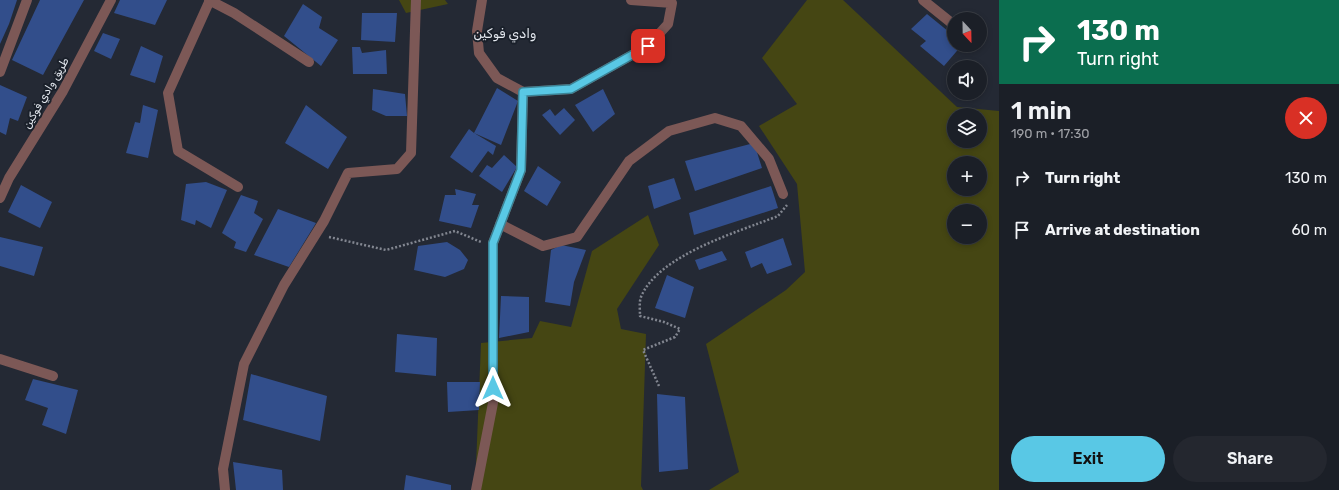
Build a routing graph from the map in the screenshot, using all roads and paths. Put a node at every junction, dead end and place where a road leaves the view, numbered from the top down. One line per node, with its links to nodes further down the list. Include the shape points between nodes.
1 (27, 0): 11 (street)
2 (111, 0): 15 (street, طريق وادي فوکين, via 63,91 9,178)
3 (209, 0): 10 (street, via 234,13); 13 (street, via 168,93 178,151)
4 (416, 0): 17 (street, via 412,153 397,169 348,173)
5 (482, 0): 12 (street, via 477,31 479,53 497,78)
6 (631, 0): 8 (street)
7 (923, 0): 9 (street)
8 (674, 1): 12 (street, via 668,24 648,46 571,89)
9 (947, 19)
10 (309, 62)
11 (0, 72)
12 (523, 92): 16 (street, via 521,170)
13 (238, 187)
14 (783, 194): 16 (street, via 769,159 741,126 716,118 669,131 629,161 577,237 544,246); 21 (path, via 788,204 778,216 697,248 658,272 640,298 640,316 680,329 674,337 643,350)
15 (0, 198)
16 (500, 224): 18 (street)
17 (316, 234): 18 (path, via 386,250 455,231); 22 (street, via 284,285 244,364 223,469)
18 (493, 248): 23 (street, via 493,403)
19 (0, 359): 20 (street)
20 (53, 376)
21 (659, 386)
22 (225, 490)
23 (476, 490)

